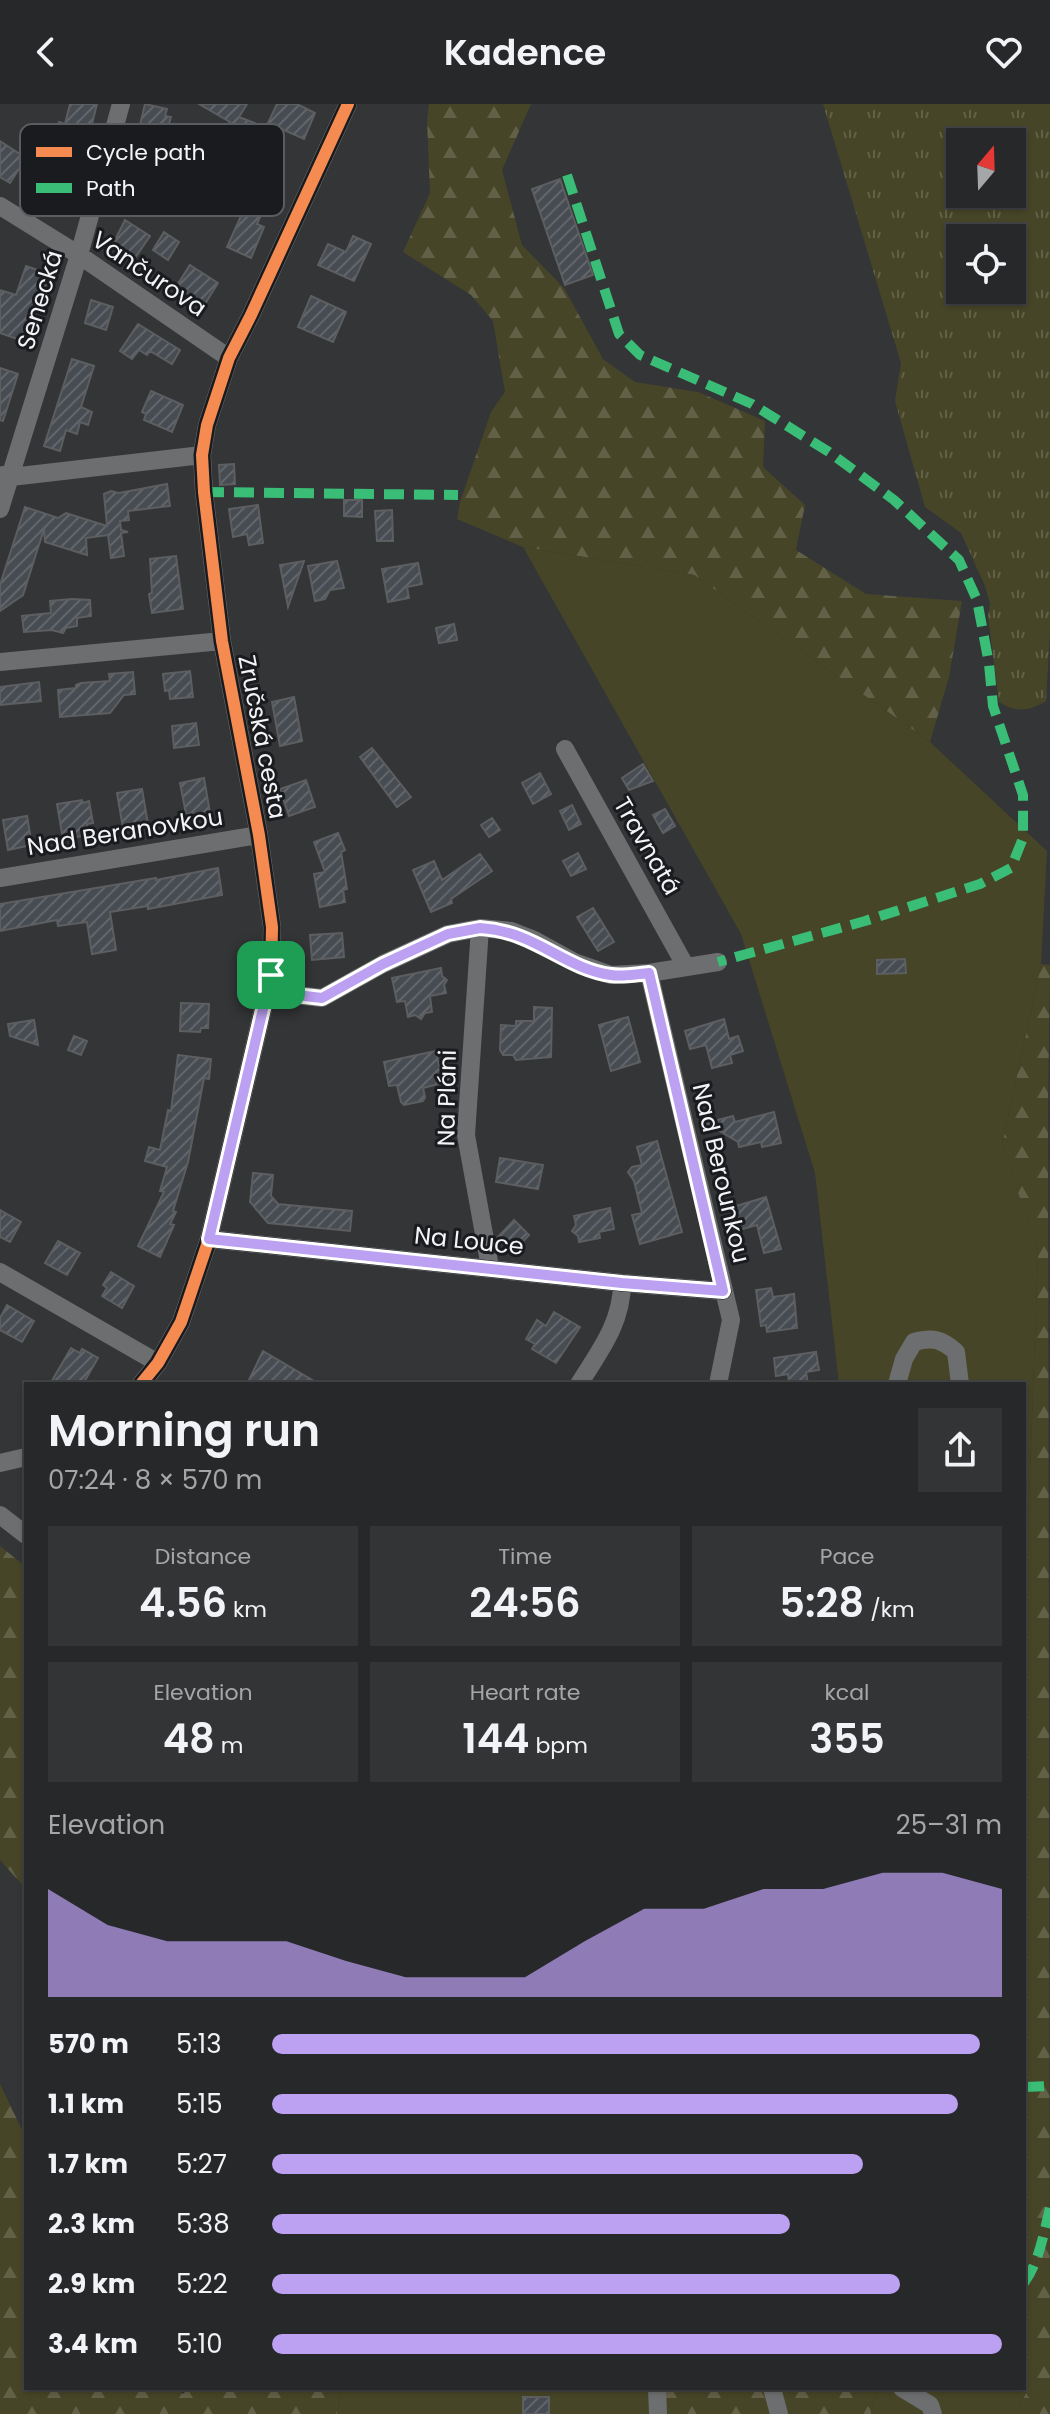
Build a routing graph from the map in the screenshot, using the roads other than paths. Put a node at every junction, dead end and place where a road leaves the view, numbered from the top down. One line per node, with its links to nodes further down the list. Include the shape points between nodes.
1 (121, 104): 3 (street, Senecká)
2 (348, 104): 7 (street, Zručská cesta)
3 (115, 124)
4 (0, 206): 6 (street, Vančurova)
5 (90, 216): 6 (street, Senecká)
6 (79, 255): 7 (street, Vančurova); 9 (street, Senecká)
7 (229, 358): 8 (street, Zručská cesta, via 213,399)
8 (202, 455): 9 (street); 11 (street, Zručská cesta)
9 (5, 476): 10 (street, Senecká)
10 (0, 509)
11 (222, 641): 12 (street); 14 (street, Zručská cesta)
12 (0, 662)
13 (565, 749): 18 (street, Travnatá)
14 (259, 835): 15 (street, Nad Beranovkou); 20 (street, Zručská cesta, via 272,927)
15 (0, 878)
16 (480, 928): 19 (street, via 511,931 611,975); 20 (street, via 448,934 322,998 296,995); 22 (street, Na Pláni, via 466,1135)
17 (718, 962): 18 (street)
18 (686, 967): 19 (street)
19 (649, 973): 25 (street, Nad Berounkou)
20 (271, 975): 21 (street, Zručská cesta)
21 (209, 1239): 22 (street, Na Louce); 26 (street, Zručská cesta, via 181,1322)
22 (490, 1267): 24 (street, Na Louce)
23 (0, 1272): 26 (street)
24 (622, 1283): 25 (street, Na Louce); 28 (street, via 613,1328)
25 (723, 1291): 29 (street, Nad Berounkou, via 731,1320)
26 (158, 1363): 27 (street, Zručská cesta)
27 (143, 1382)
28 (580, 1382)
29 (718, 1382)
30 (898, 1382): 31 (street, via 914,1342 929,1338 956,1352)
31 (960, 1382)
32 (24, 1457): 33 (street)
33 (0, 1463)
34 (0, 1515): 35 (street)
35 (24, 1533)
36 (657, 2390): 39 (street)
37 (773, 2390): 40 (street)
38 (905, 2390): 41 (street, via 930,2405)
39 (658, 2414)
40 (779, 2414)
41 (933, 2414)

